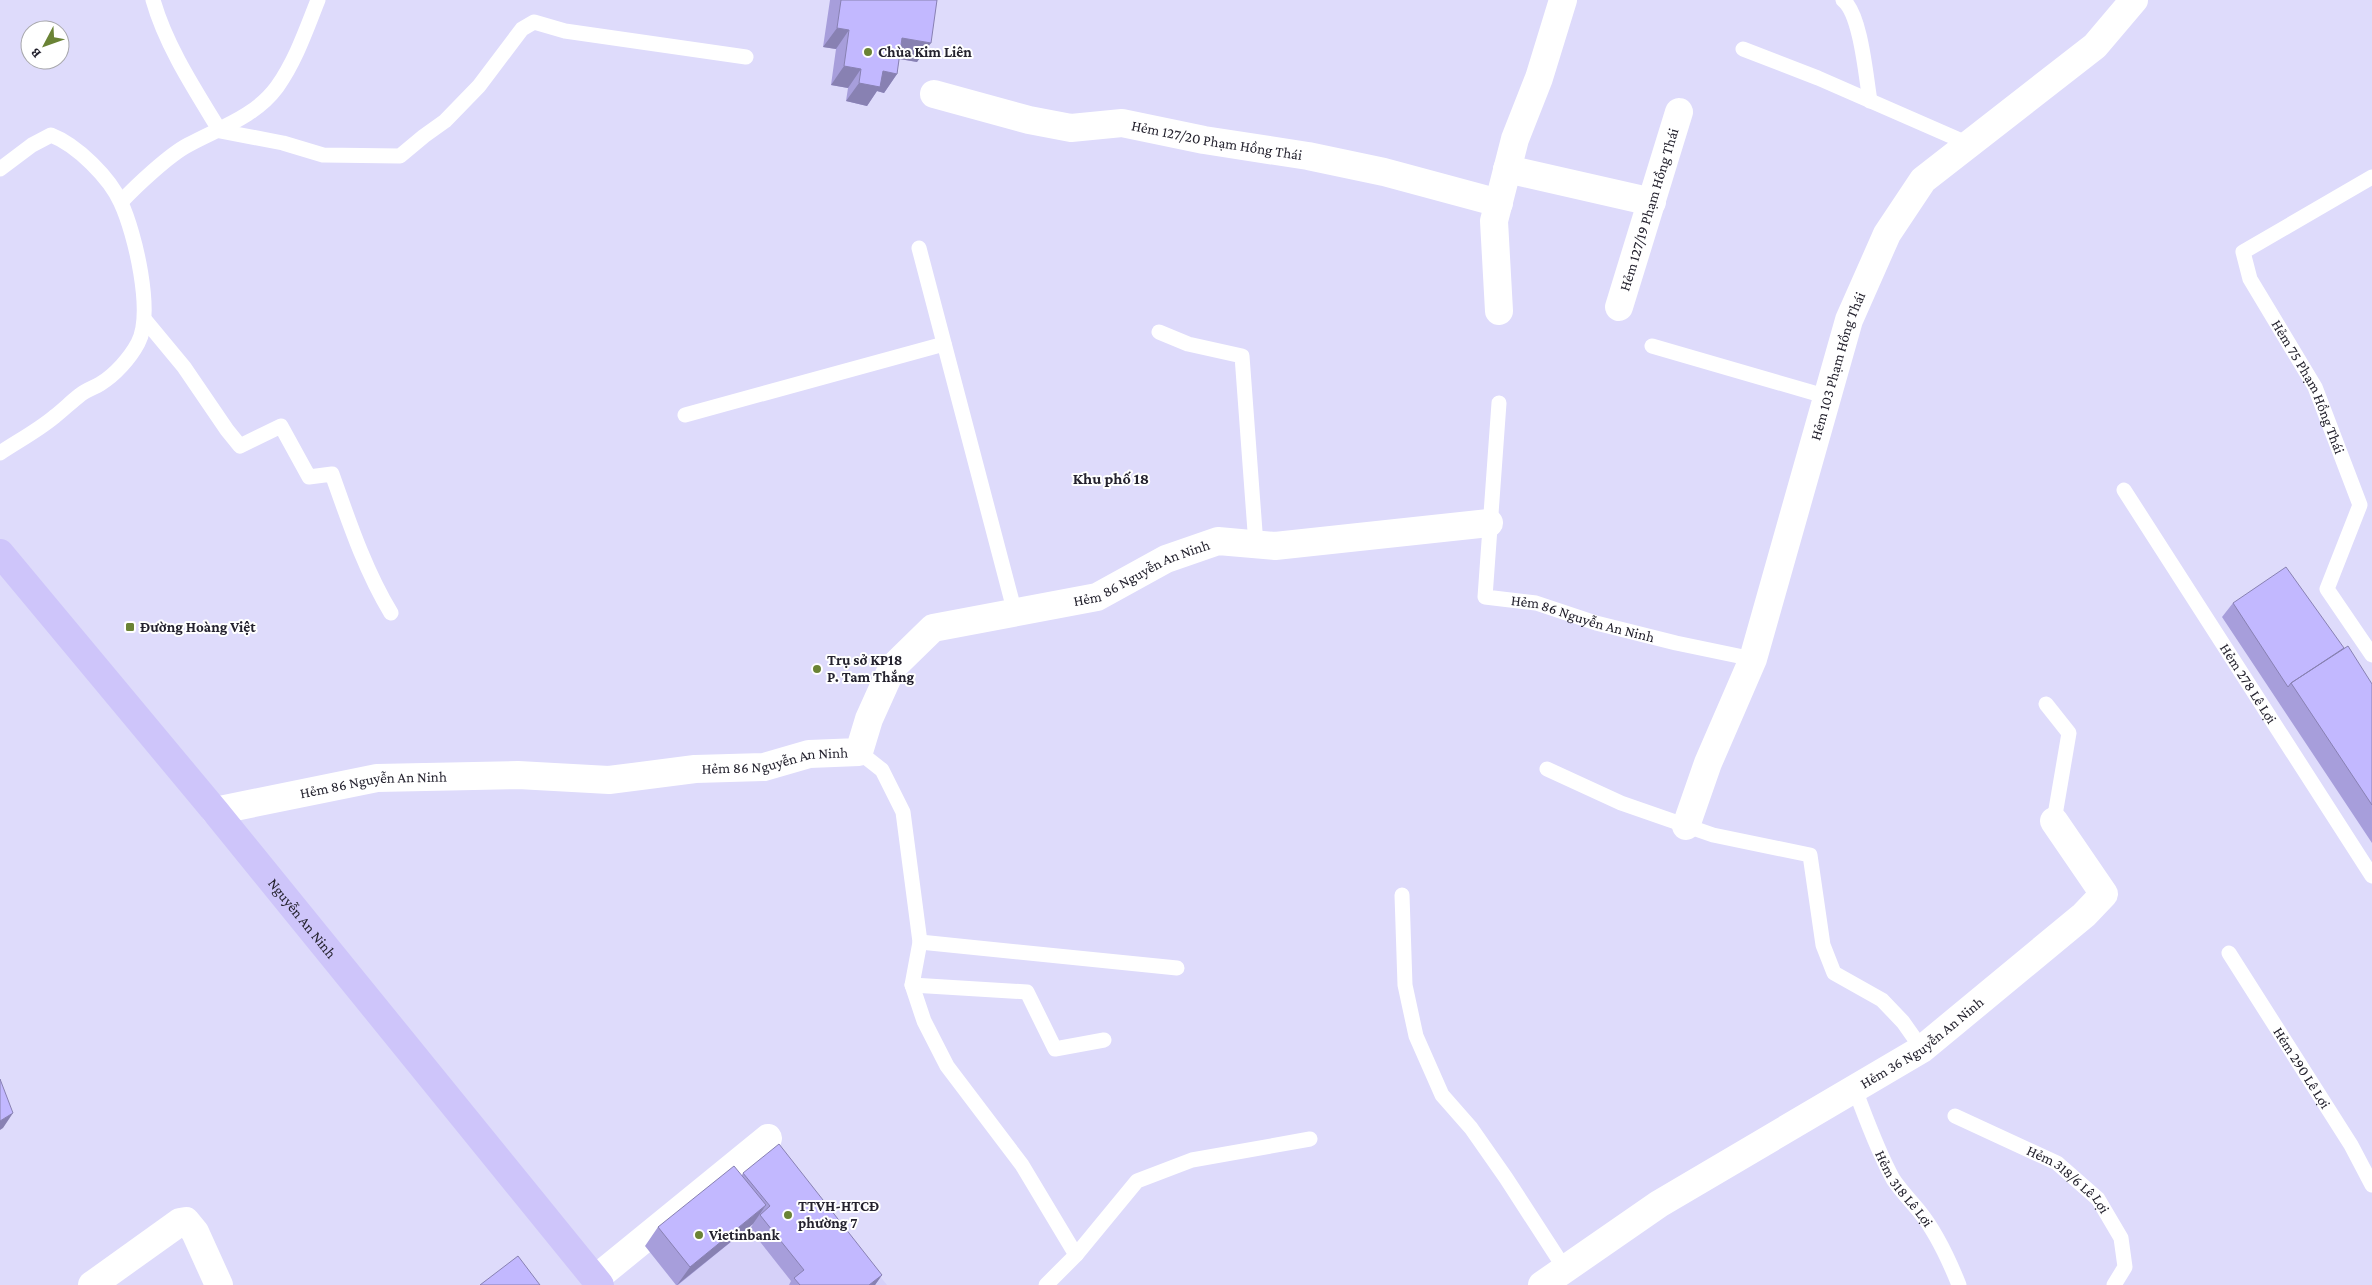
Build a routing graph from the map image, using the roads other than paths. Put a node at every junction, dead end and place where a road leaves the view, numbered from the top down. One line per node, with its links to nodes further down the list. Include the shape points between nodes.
1 (153, 0): 11 (lane, via 175,53)
2 (318, 0): 11 (lane, via 298,50 276,88 250,113)
3 (1563, 0): 14 (street, via 1539,78 1514,139)
4 (1843, 0): 9 (lane, via 1858,26)
5 (2134, 0): 12 (street, Hẻm 103 Phạm Hồng Thái, via 2095,46)
6 (1742, 49): 9 (lane)
7 (746, 57): 11 (lane, via 565,31 534,22 522,29 479,86 446,121 400,156 324,155)
8 (934, 94): 18 (street, Hẻm 127/20 Phạm Hồng Thái, via 1071,128 1122,123 1308,156 1384,172)
9 (1870, 101): 12 (lane)
10 (1679, 112): 17 (street, Hẻm 127/19 Phạm Hồng Thái)
11 (220, 131): 16 (lane, via 186,146)
12 (1969, 144): 26 (street, Hẻm 103 Phạm Hồng Thái, via 1923,180 1887,234 1849,320)
13 (0, 168): 16 (lane, via 32,145 52,136 65,140 84,157)
14 (1507, 169): 17 (street); 18 (street)
15 (2372, 177): 36 (lane, Hẻm 75 Phạm Hồng Thái, via 2243,252 2250,279 2315,387 2360,505 2327,589)
16 (121, 202): 22 (lane, via 143,283)
17 (1652, 202): 20 (street, Hẻm 127/19 Phạm Hồng Thái)
18 (1499, 203): 21 (street, via 1494,221)
19 (919, 248): 24 (lane)
20 (1619, 307)
21 (1498, 311)
22 (145, 320): 29 (lane, via 139,342 122,365 101,384 81,394 53,418); 34 (lane, via 184,367 240,446 281,426 309,477 332,474 357,546 376,589)
23 (1159, 332): 32 (lane, via 1188,344 1242,356)
24 (944, 344): 28 (lane); 35 (lane)
25 (1652, 346): 26 (lane)
26 (1828, 396): 37 (street, Hẻm 103 Phạm Hồng Thái)
27 (1499, 403): 31 (lane, Hẻm 86 Nguyễn An Ninh)
28 (685, 415)
29 (0, 453)
30 (2124, 490): 44 (lane, Hẻm 278 Lê Lợi)
31 (1489, 523): 32 (street, Hẻm 86 Nguyễn An Ninh, via 1275,546); 37 (lane, Hẻm 86 Nguyễn An Ninh, via 1485,597 1536,604 1605,625)
32 (1256, 544): 35 (street, Hẻm 86 Nguyễn An Ninh, via 1218,541 1166,559 1097,597)
33 (0, 553): 41 (main road, Nguyễn An Ninh)
34 (391, 613)
35 (1014, 613): 39 (street, Hẻm 86 Nguyễn An Ninh, via 933,628 892,668 869,719)
36 (2372, 655)
37 (1753, 659): 43 (street, Hẻm 103 Phạm Hồng Thái, via 1708,763)
38 (2046, 704): 42 (lane, Hẻm 36 Nguyễn An Ninh, via 2069,733)
39 (859, 752): 41 (street, Hẻm 86 Nguyễn An Ninh, via 809,754 764,767 695,769 610,780 518,775 376,778); 46 (lane, via 882,770 903,812)
40 (1547, 769): 43 (lane, via 1621,803)
41 (215, 811): 59 (main road, Nguyễn An Ninh)
42 (2054, 821): 51 (street, Hẻm 36 Nguyễn An Ninh, via 2104,894 2084,915)
43 (1686, 826): 51 (lane, via 1713,835 1810,855 1823,945 1834,973 1882,1000)
44 (2372, 876)
45 (1402, 895): 58 (lane, via 1404,985 1416,1036 1442,1095 1471,1128)
46 (920, 942): 48 (lane); 49 (lane)
47 (2229, 952): 56 (lane, Hẻm 290 Lê Lợi)
48 (1177, 968)
49 (912, 985): 50 (lane, via 1026,992 1055,1049); 57 (lane, via 924,1021 947,1066 1022,1165)
50 (1104, 1040)
51 (1922, 1049): 52 (street, Hẻm 36 Nguyễn An Ninh)
52 (1854, 1087): 58 (street, Hẻm 36 Nguyễn An Ninh, via 1659,1204); 64 (lane, Hẻm 318 Lê Lợi, via 1892,1178 1940,1243)
53 (1955, 1116): 65 (lane, Hẻm 318/6 Lê Lợi, via 2057,1163 2098,1199 2120,1238 2125,1267)
54 (768, 1138): 59 (street)
55 (1310, 1139): 57 (lane, via 1192,1160 1137,1181)
56 (2372, 1185)
57 (1076, 1254): 62 (lane)
58 (1565, 1269): 63 (street, Hẻm 36 Nguyễn An Ninh)
59 (598, 1282)
60 (92, 1285): 61 (street, via 180,1222 186,1221 195,1232)
61 (219, 1285)
62 (1046, 1285)
63 (1542, 1285)
64 (1959, 1285)
65 (2114, 1285)

